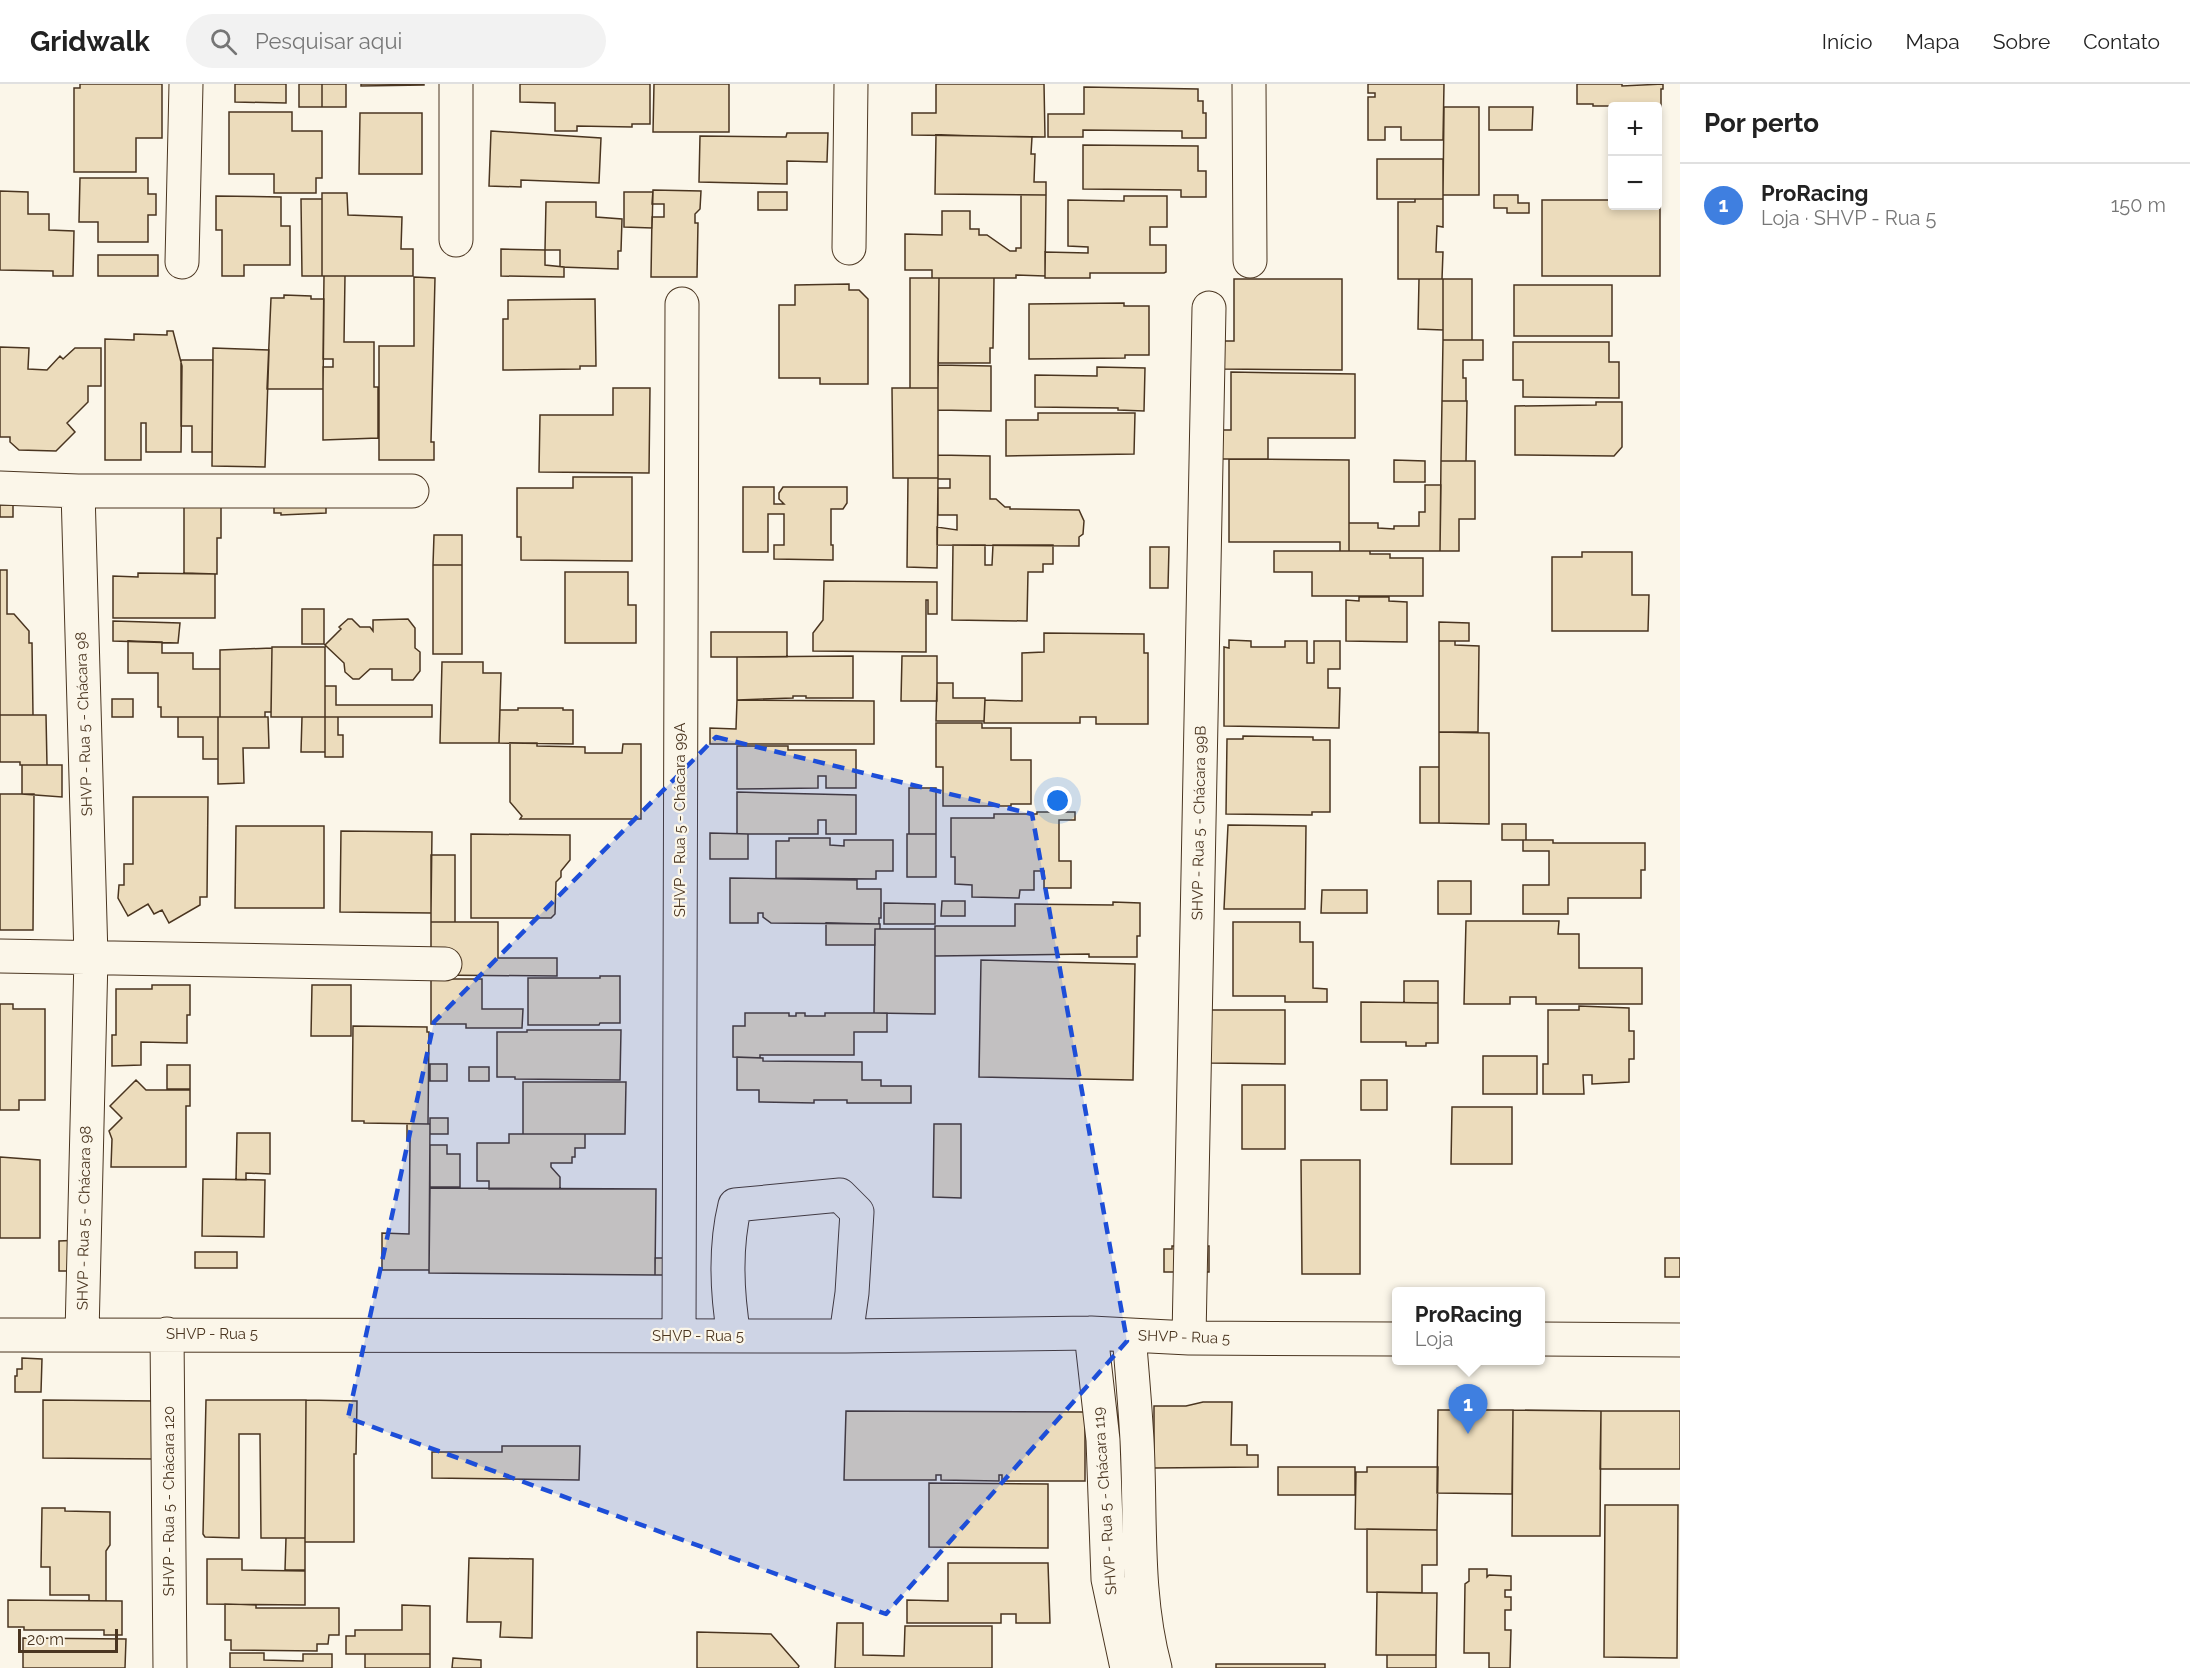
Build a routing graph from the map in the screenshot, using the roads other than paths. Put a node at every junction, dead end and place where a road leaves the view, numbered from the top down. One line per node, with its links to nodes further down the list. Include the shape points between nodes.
1 (186, 84): 8 (street)
2 (456, 84): 5 (street)
3 (850, 84): 6 (street)
4 (1249, 84): 7 (street)
5 (456, 240)
6 (849, 248)
7 (1250, 261)
8 (182, 262)
9 (682, 304): 22 (street, SHVP - Rua 5 - Chácara 99A)
10 (1209, 308): 25 (street, SHVP - Rua 5 - Chácara 99B)
11 (0, 488): 12 (street)
12 (78, 490): 13 (street); 15 (street, SHVP - Rua 5 - Chácara 98)
13 (412, 490)
14 (0, 956): 15 (street)
15 (90, 957): 16 (street); 18 (street, SHVP - Rua 5 - Chácara 98)
16 (445, 964)
17 (1092, 1333): 21 (street, SHVP - Rua 5); 24 (street, SHVP - Rua 5); 30 (street, SHVP - Rua 5 - Chácara 119, via 1103,1440)
18 (82, 1334): 19 (street, SHVP - Rua 5); 20 (street, SHVP - Rua 5)
19 (167, 1334): 22 (street, SHVP - Rua 5); 31 (street, SHVP - Rua 5 - Chácara 120)
20 (0, 1335)
21 (1129, 1335): 25 (street, SHVP - Rua 5); 29 (street, SHVP - Rua 5 - Chácara 119)
22 (679, 1336): 23 (street, SHVP - Rua 5)
23 (734, 1336): 24 (street, SHVP - Rua 5); 24 (street, via 729,1228 735,1205 840,1195 857,1212)
24 (846, 1336)
25 (1189, 1338): 26 (street, SHVP - Rua 5)
26 (1392, 1339)
27 (1545, 1340): 28 (street)
28 (1680, 1340)
29 (1141, 1581): 30 (street); 33 (street, SHVP - Rua 5 - Chácara 119)
30 (1110, 1592): 32 (street, SHVP - Rua 5 - Chácara 119)
31 (170, 1668)
32 (1127, 1668)
33 (1155, 1668)

